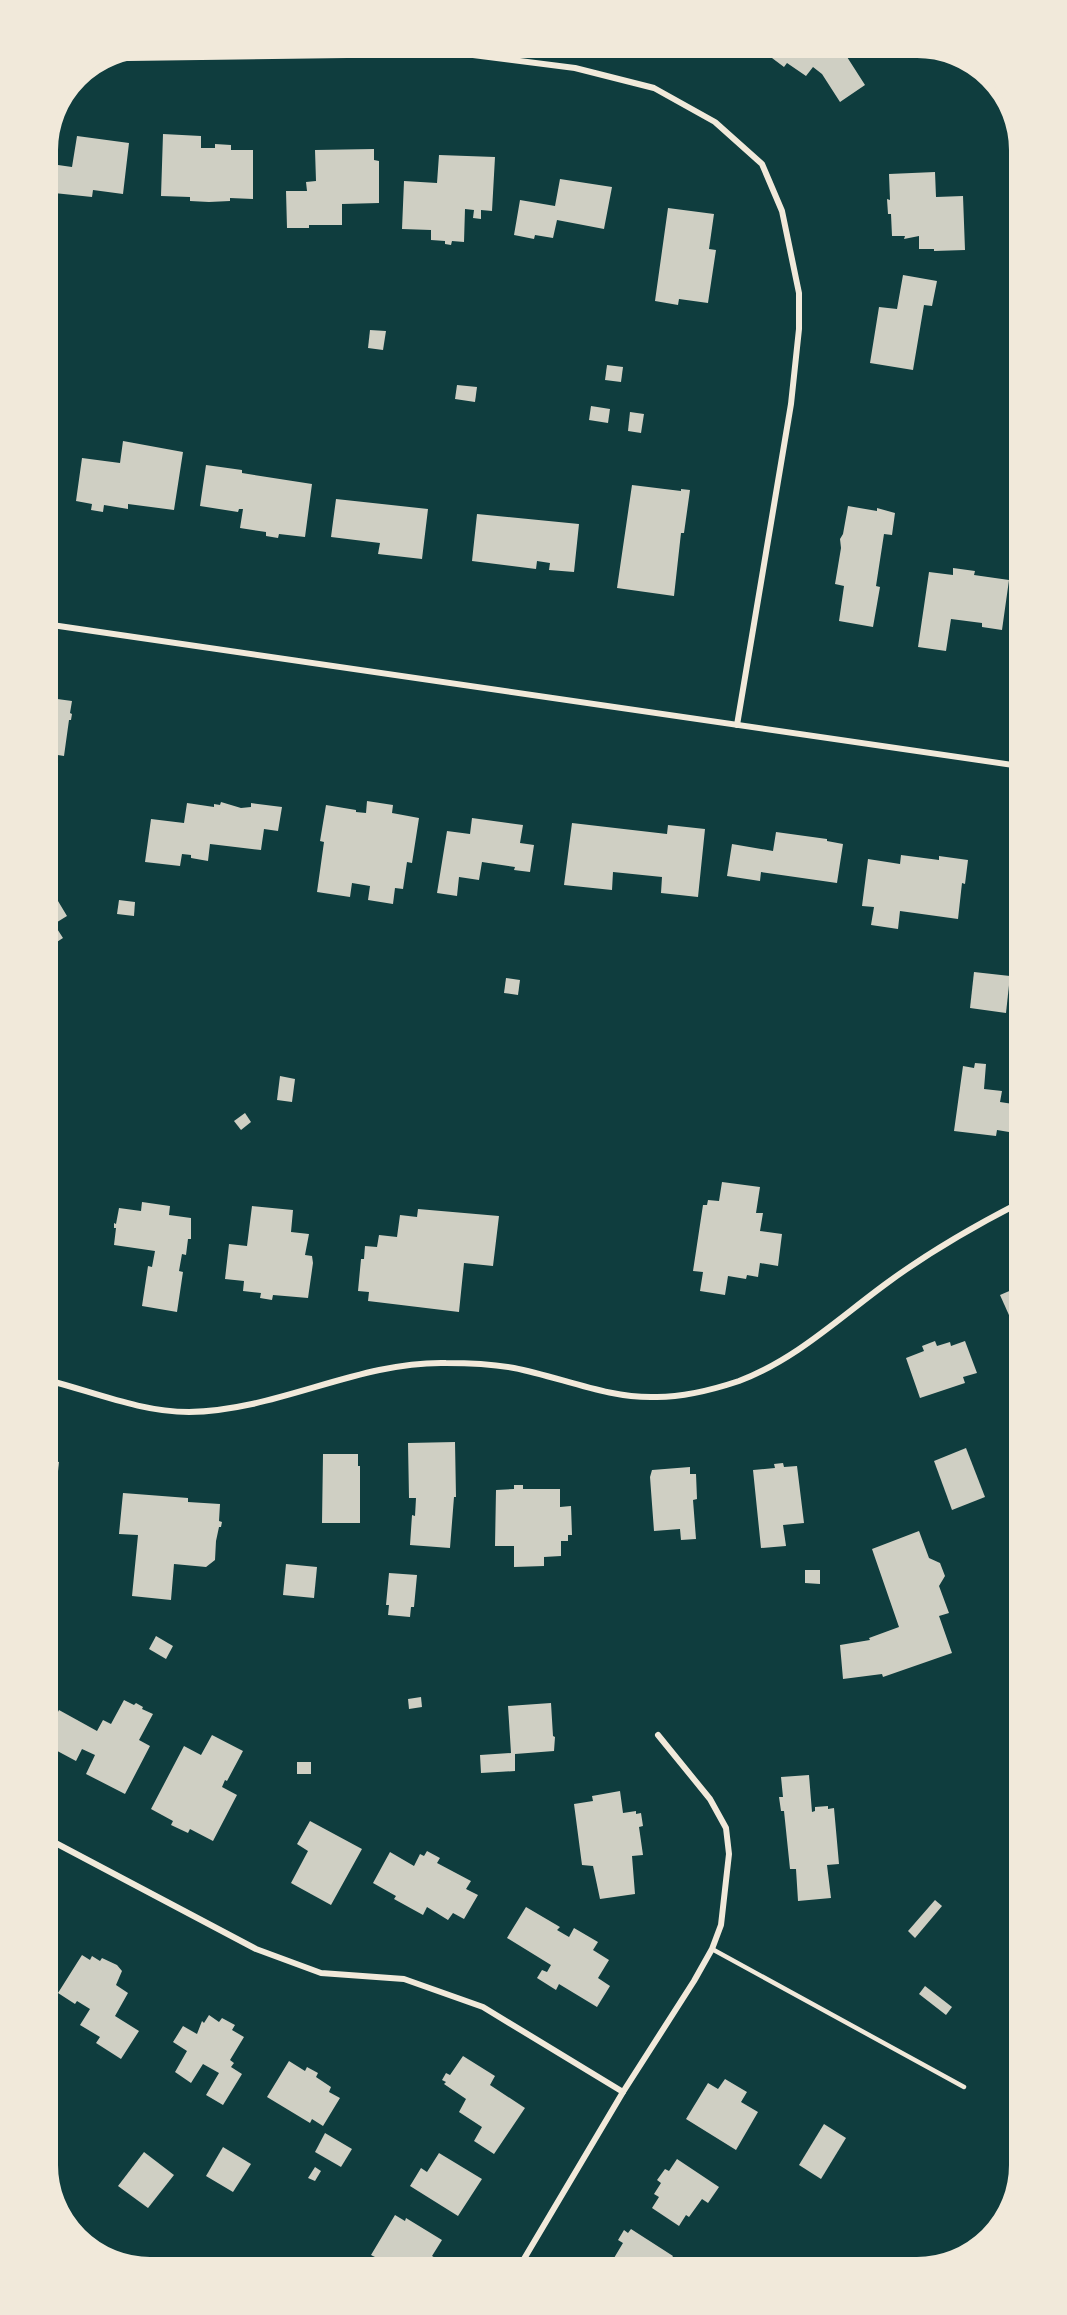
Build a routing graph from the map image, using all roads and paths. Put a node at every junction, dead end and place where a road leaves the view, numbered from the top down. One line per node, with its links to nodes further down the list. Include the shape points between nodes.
1 (348, 55): 2 (street); 4 (street, via 473,56 575,68 654,88 715,122 762,164 782,211 800,293 791,404)
2 (125, 58)
3 (54, 625): 4 (street)
4 (737, 725): 5 (street)
5 (1013, 765)
6 (1013, 1206): 7 (street, via 911,1266 830,1329 772,1365 742,1379 685,1395 629,1395 513,1368 445,1363 399,1367 262,1401 189,1412 152,1409)
7 (54, 1382)
8 (658, 1735): 10 (street, via 710,1799 726,1828 727,1884 721,1925)
9 (54, 1842): 12 (street, via 256,1949 321,1973 404,1979 483,2007)
10 (712, 1949): 11 (lane); 12 (street)
11 (964, 2087)
12 (623, 2092): 13 (street)
13 (523, 2261)

